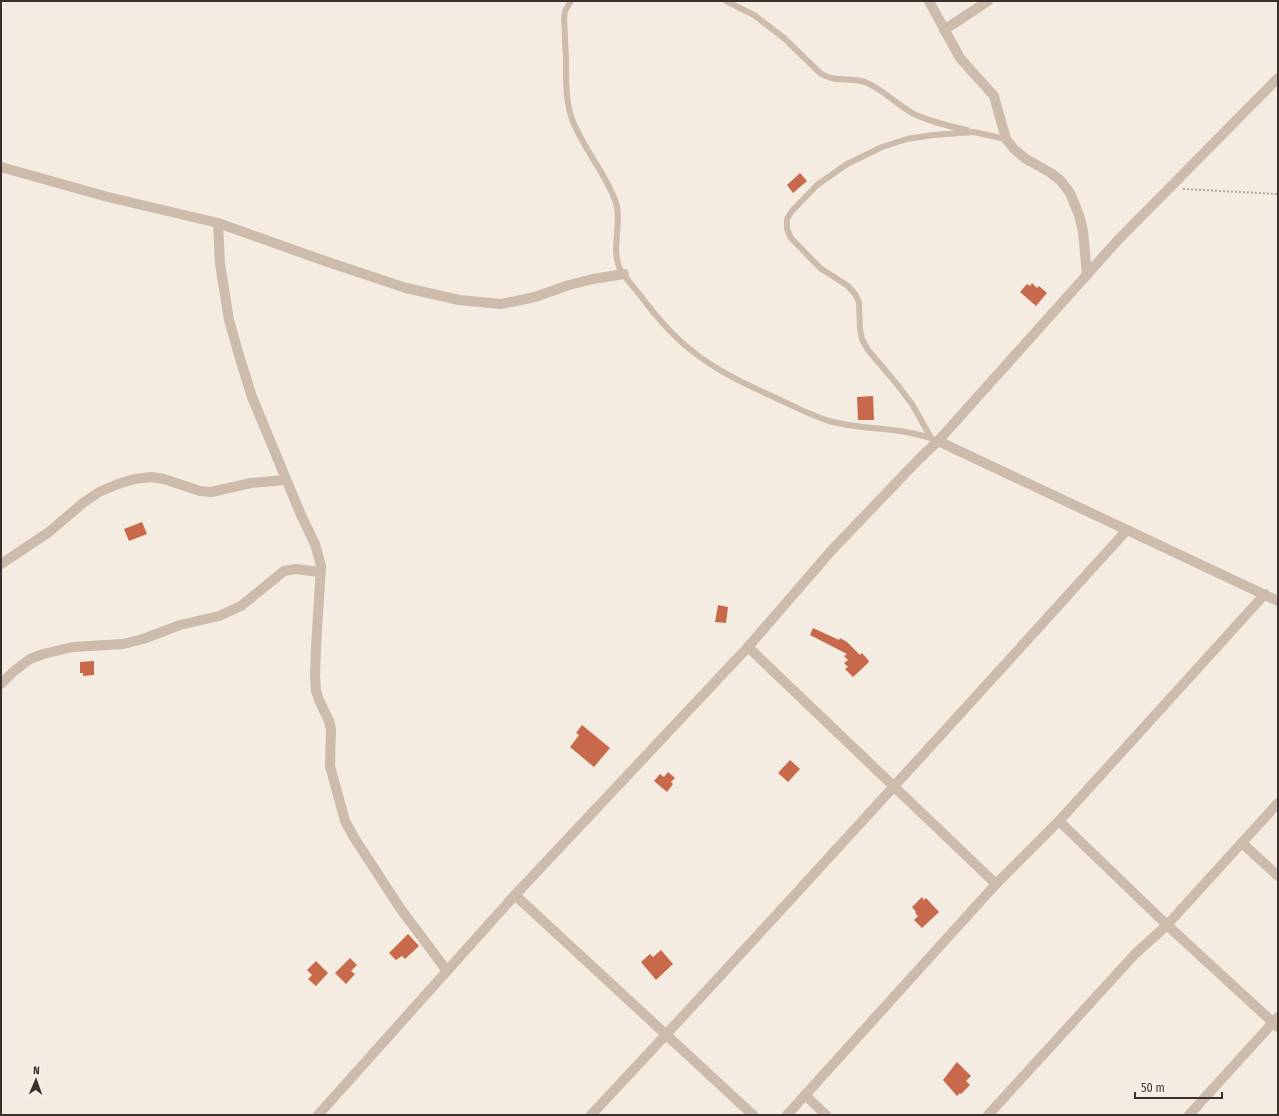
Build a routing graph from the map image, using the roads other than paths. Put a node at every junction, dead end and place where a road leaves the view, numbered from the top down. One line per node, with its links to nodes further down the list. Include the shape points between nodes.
1 (571, 1): 12 (lane, via 564,19 568,104 573,123 616,202 617,253 619,266)
2 (726, 1): 8 (lane, via 754,15 827,77 862,81 914,114 937,123)
3 (929, 1): 5 (street)
4 (988, 1): 5 (street)
5 (944, 30): 9 (street, via 960,58 994,96)
6 (1278, 78): 7 (street); 13 (street)
7 (1278, 85)
8 (974, 132): 9 (lane); 14 (lane, via 907,139 882,147 847,164 817,185 787,219 787,229 791,238 820,268 848,286 855,294 859,302 860,329 868,350 912,404)
9 (1006, 138): 13 (street, via 1026,159 1062,181 1070,193 1083,231)
10 (1, 167): 11 (street)
11 (218, 224): 12 (street, via 406,288 459,300 501,304 535,297 593,279); 15 (street, via 220,264 229,320 252,397)
12 (624, 274): 14 (lane, via 670,330 692,351 722,372 796,408 828,420 894,430)
13 (1086, 275): 14 (street)
14 (934, 440): 16 (street); 21 (street, via 831,551)
15 (286, 480): 17 (street, via 251,483 211,492 164,479 134,479 99,492 82,503 49,532); 18 (street, via 315,544 321,566)
16 (1127, 530): 19 (street); 23 (street)
17 (1, 564)
18 (320, 572): 22 (street, via 296,569 284,571 241,606 219,616 180,625 143,639 123,644 73,647 43,654 30,659); 31 (street, via 316,691 331,729 330,766 346,821 400,908)
19 (1265, 594): 20 (street); 25 (street)
20 (1278, 601)
21 (748, 648): 23 (street); 29 (street)
22 (1, 684)
23 (895, 786): 28 (street); 33 (street)
24 (1278, 803): 26 (street)
25 (1059, 821): 28 (street); 30 (street)
26 (1242, 843): 27 (street); 30 (street)
27 (1278, 876)
28 (996, 884): 34 (street)
29 (515, 895): 31 (street); 33 (street)
30 (1167, 925): 32 (street); 40 (street, via 1136,954)
31 (447, 971): 35 (street)
32 (1276, 1022): 41 (street)
33 (666, 1035): 36 (street); 37 (street)
34 (805, 1096): 38 (street); 39 (street)
35 (318, 1115)
36 (592, 1115)
37 (754, 1115)
38 (787, 1115)
39 (826, 1115)
40 (988, 1115)
41 (1189, 1115)

